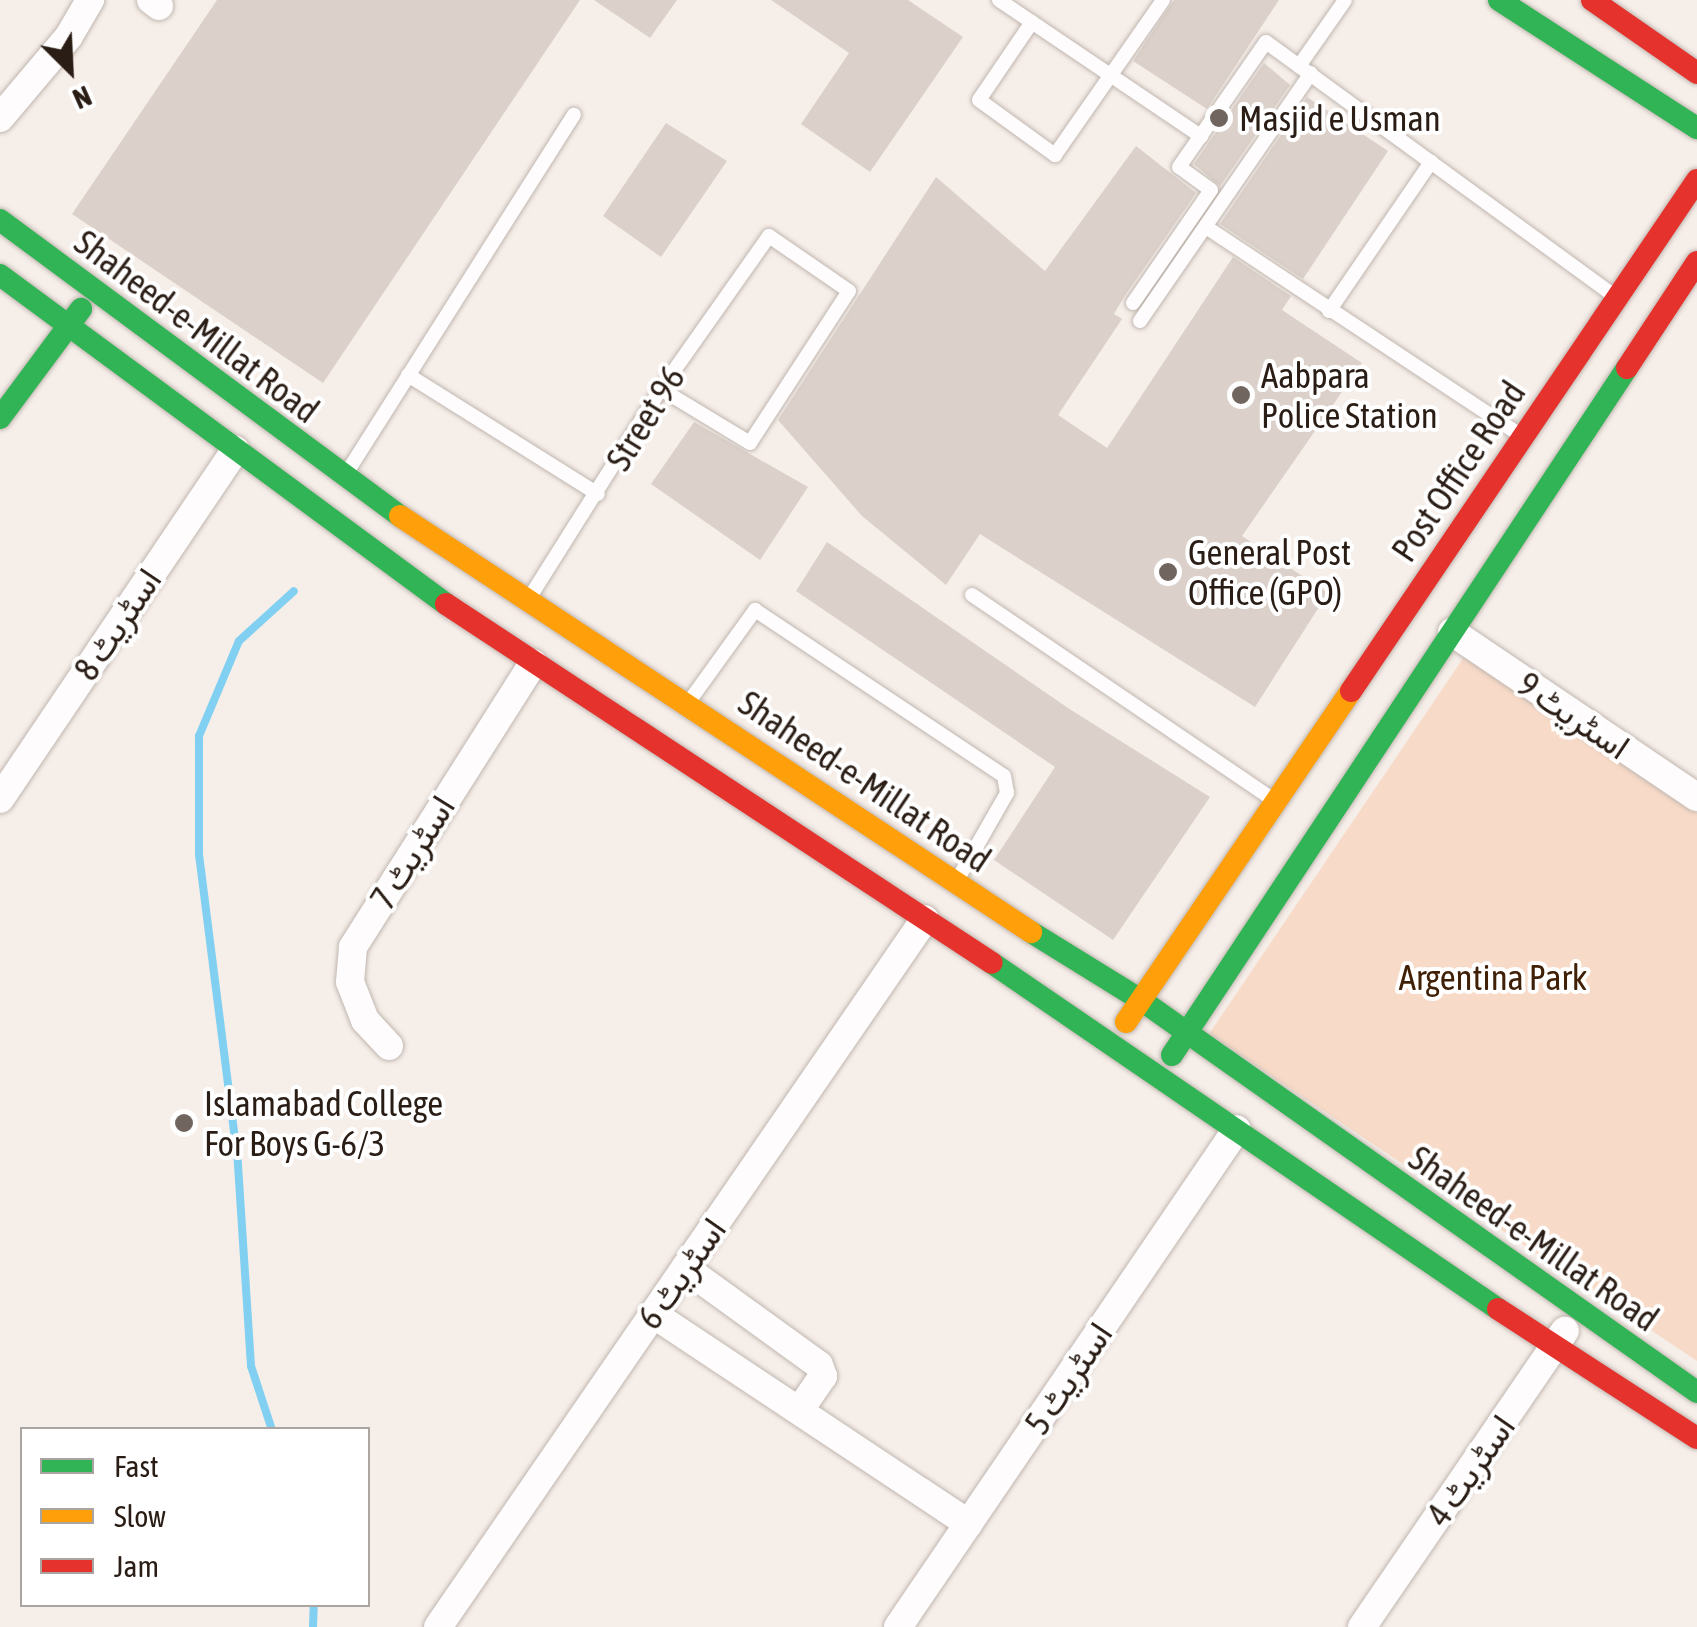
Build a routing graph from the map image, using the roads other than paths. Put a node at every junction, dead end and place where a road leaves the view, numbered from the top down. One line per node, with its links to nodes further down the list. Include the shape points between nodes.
1 (90, 0): 13 (street, via 69,36)
2 (999, 0): 7 (lane)
3 (1163, 0): 10 (lane)
4 (1345, 0): 8 (lane)
5 (1499, 0): 11 (main road)
6 (1592, 0): 9 (main road)
7 (1032, 22): 10 (lane); 10 (lane, via 979,100 1056,155)
8 (1305, 70): 15 (lane, via 1266,42); 16 (lane); 19 (lane)
9 (1697, 73)
10 (1112, 74): 15 (lane)
11 (1668, 110): 14 (main road); 17 (main road, via 1686,140)
12 (574, 115): 28 (lane)
13 (0, 118)
14 (1697, 128)
15 (1201, 136): 24 (lane, via 1179,167 1211,190)
16 (1431, 162): 23 (lane); 25 (lane)
17 (1694, 184): 23 (main road, Post Office Road)
18 (0, 220): 22 (main road, Shaheed-e-Millat Road)
19 (1206, 228): 25 (lane); 26 (lane)
20 (1697, 262): 37 (main road, Post Office Road)
21 (0, 275): 27 (main road)
22 (94, 294): 27 (main road); 33 (main road, Shaheed-e-Millat Road)
23 (1618, 300): 31 (main road, Post Office Road)
24 (1133, 303)
25 (1328, 311): 31 (lane)
26 (1140, 321)
27 (64, 327): 30 (main road); 32 (main road)
28 (408, 375): 33 (lane); 34 (lane)
29 (662, 389): 29 (lane, Street 96, via 769,236 848,291 750,443); 34 (lane, Street 96)
30 (0, 418)
31 (1523, 436): 43 (main road, Post Office Road)
32 (235, 450): 38 (main road); 42 (street, اسٹریٹ 8)
33 (343, 478): 36 (main road, Shaheed-e-Millat Road)
34 (598, 494): 36 (lane, Street 96)
35 (972, 596): 43 (lane)
36 (525, 603): 38 (main road); 40 (main road, Shaheed-e-Millat Road)
37 (1452, 632): 41 (street, اسٹریٹ 9); 43 (main road, Post Office Road)
38 (500, 641): 39 (main road)
39 (533, 663): 45 (main road); 49 (street, اسٹریٹ 7, via 353,946 350,982 365,1020)
40 (688, 704): 44 (main road, Shaheed-e-Millat Road); 44 (lane, via 756,610 1004,776 1006,793)
41 (1695, 792)
42 (0, 799)
43 (1297, 816): 46 (main road, Post Office Road); 47 (main road, Post Office Road)
44 (955, 884): 46 (main road, Shaheed-e-Millat Road)
45 (924, 918): 48 (main road); 52 (street, اسٹریٹ 6)
46 (1141, 1000): 47 (main road, Shaheed-e-Millat Road); 48 (main road, Post Office Road)
47 (1187, 1032): 50 (main road, Post Office Road); 53 (main road, Shaheed-e-Millat Road)
48 (1113, 1042): 50 (main road)
49 (390, 1046)
50 (1160, 1072): 51 (main road)
51 (1237, 1129): 55 (main road); 59 (street, اسٹریٹ 5)
52 (685, 1268): 54 (street, اسٹریٹ 6); 57 (street, via 819,1366 822,1376)
53 (1576, 1312): 55 (street, اسٹریٹ 4); 56 (main road, Shaheed-e-Millat Road)
54 (653, 1314): 57 (street); 60 (street, اسٹریٹ 6)
55 (1556, 1347): 58 (main road); 62 (street, اسٹریٹ 4)
56 (1697, 1392)
57 (799, 1411): 59 (street)
58 (1697, 1438)
59 (968, 1524): 61 (street, اسٹریٹ 5)
60 (438, 1627)
61 (898, 1627)
62 (1362, 1627)

